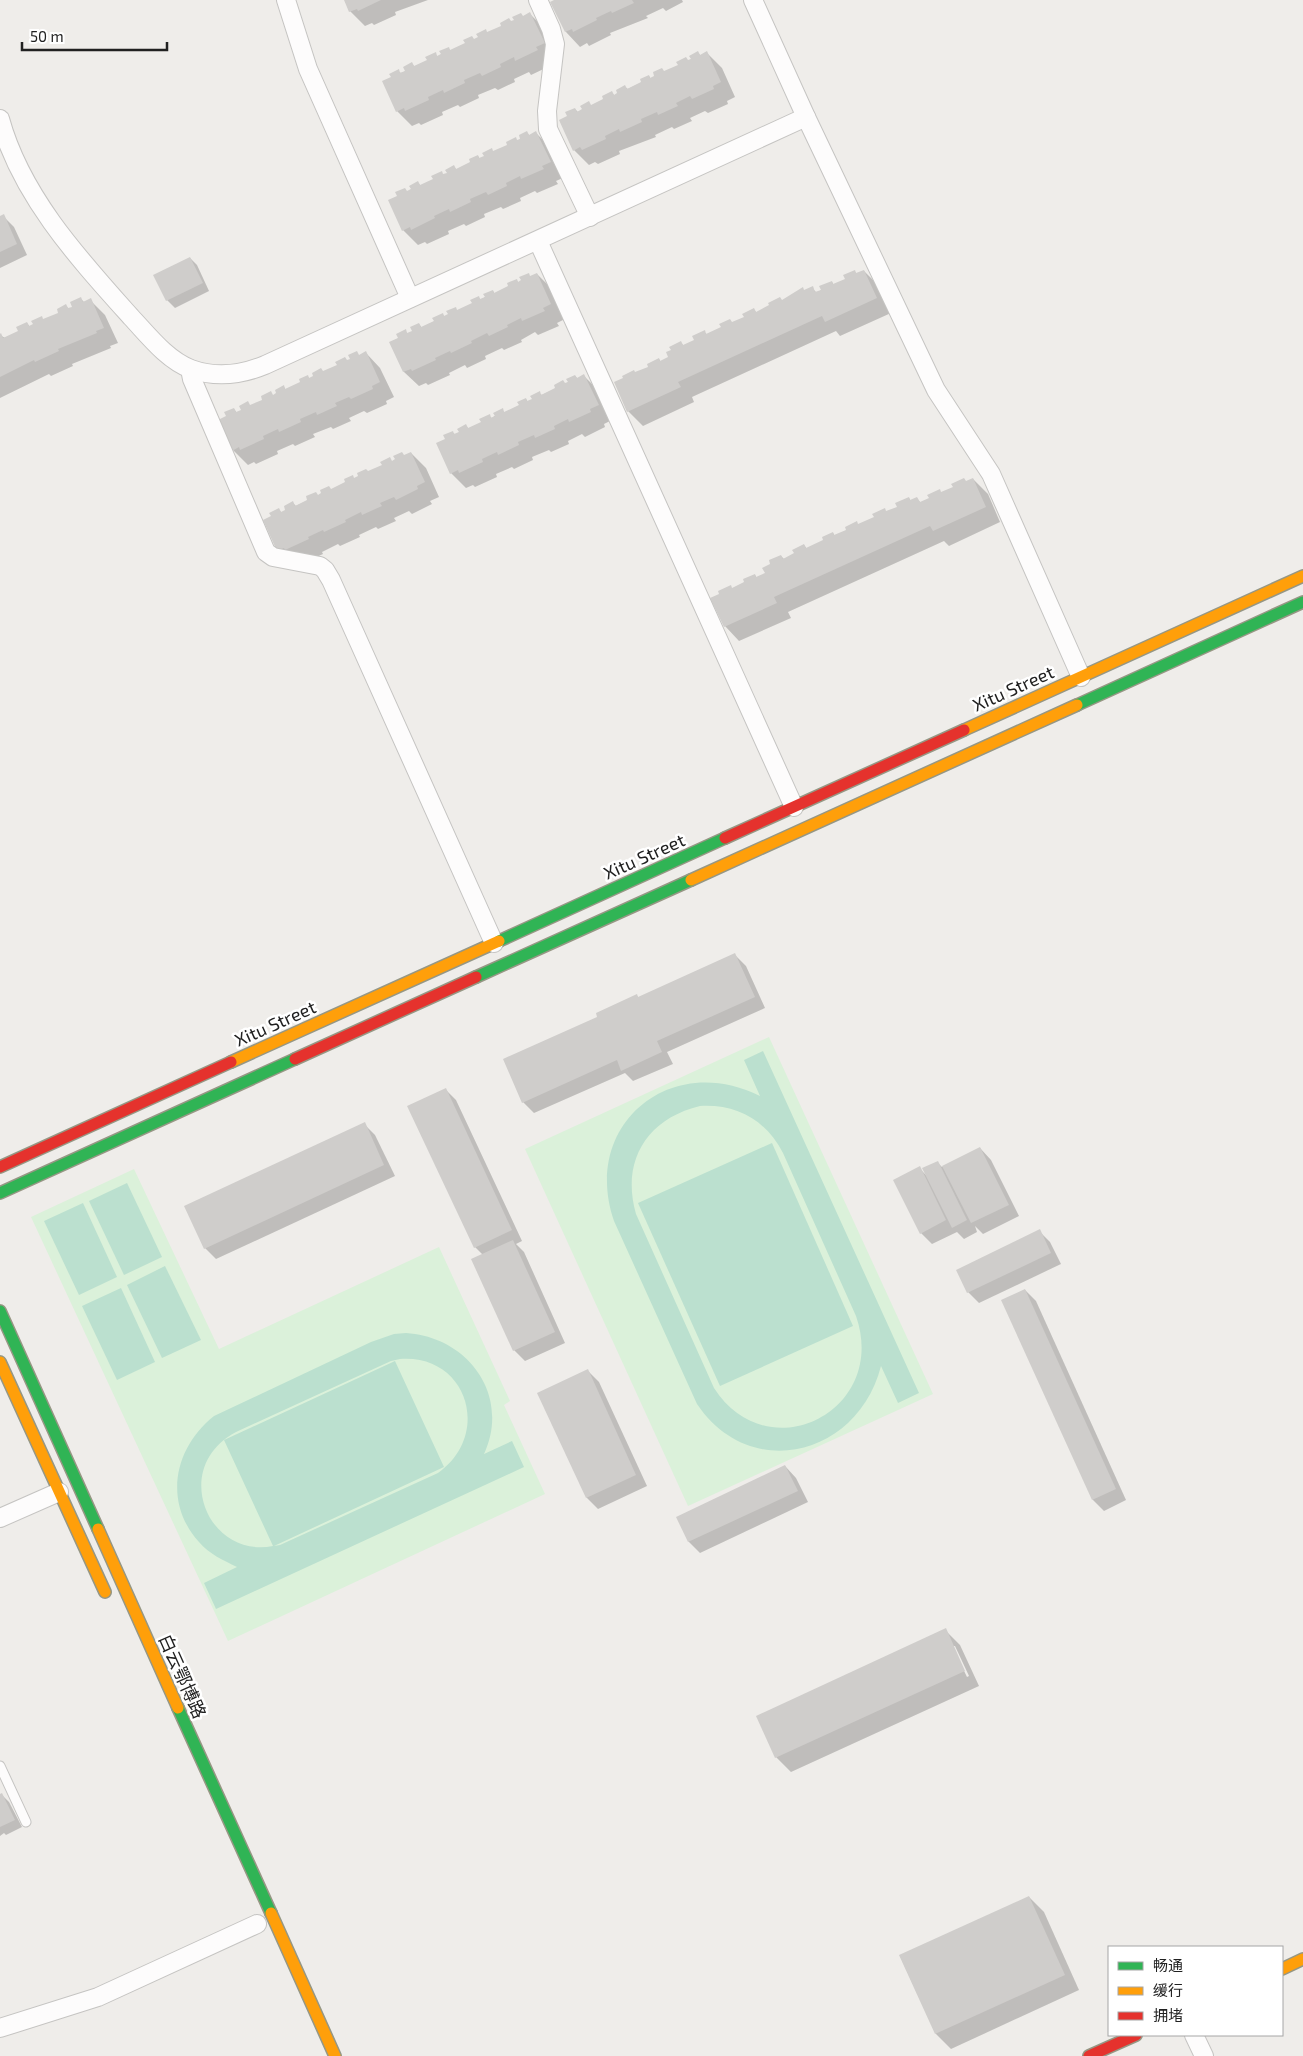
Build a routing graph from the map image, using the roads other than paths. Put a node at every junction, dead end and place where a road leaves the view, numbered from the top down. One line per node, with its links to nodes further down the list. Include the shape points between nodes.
1 (286, 0): 8 (street, via 308,69)
2 (538, 0): 6 (street, via 555,44 548,129)
3 (753, 0): 4 (street)
4 (806, 117): 6 (street); 12 (street, via 936,390 991,474)
5 (0, 119): 9 (street, via 14,158 57,228 89,270 144,330 171,358)
6 (590, 217): 7 (street)
7 (538, 241): 8 (street); 13 (street)
8 (410, 298): 9 (street, via 252,370 230,375)
9 (190, 369): 14 (street, via 266,552 273,557 320,566 331,580)
10 (1295, 580): 11 (street); 12 (main road, Xitu Street)
11 (1301, 607): 16 (main road)
12 (1081, 677): 13 (main road, Xitu Street)
13 (794, 807): 14 (main road, Xitu Street)
14 (494, 943): 15 (main road, Xitu Street)
15 (0, 1167)
16 (0, 1193)
17 (0, 1311): 30 (main road, 白云鄂博路)
18 (0, 1362): 19 (main road)
19 (59, 1492): 20 (street); 21 (main road)
20 (0, 1518)
21 (109, 1600)
22 (0, 1766): 23 (lane)
23 (26, 1822)
24 (257, 1924): 27 (street, via 98,1997)
25 (1303, 1959): 26 (main road)
26 (1283, 1969)
27 (0, 2028)
28 (1134, 2036): 31 (main road)
29 (1194, 2036): 32 (street)
30 (335, 2056)
31 (1089, 2056)
32 (1204, 2056)

